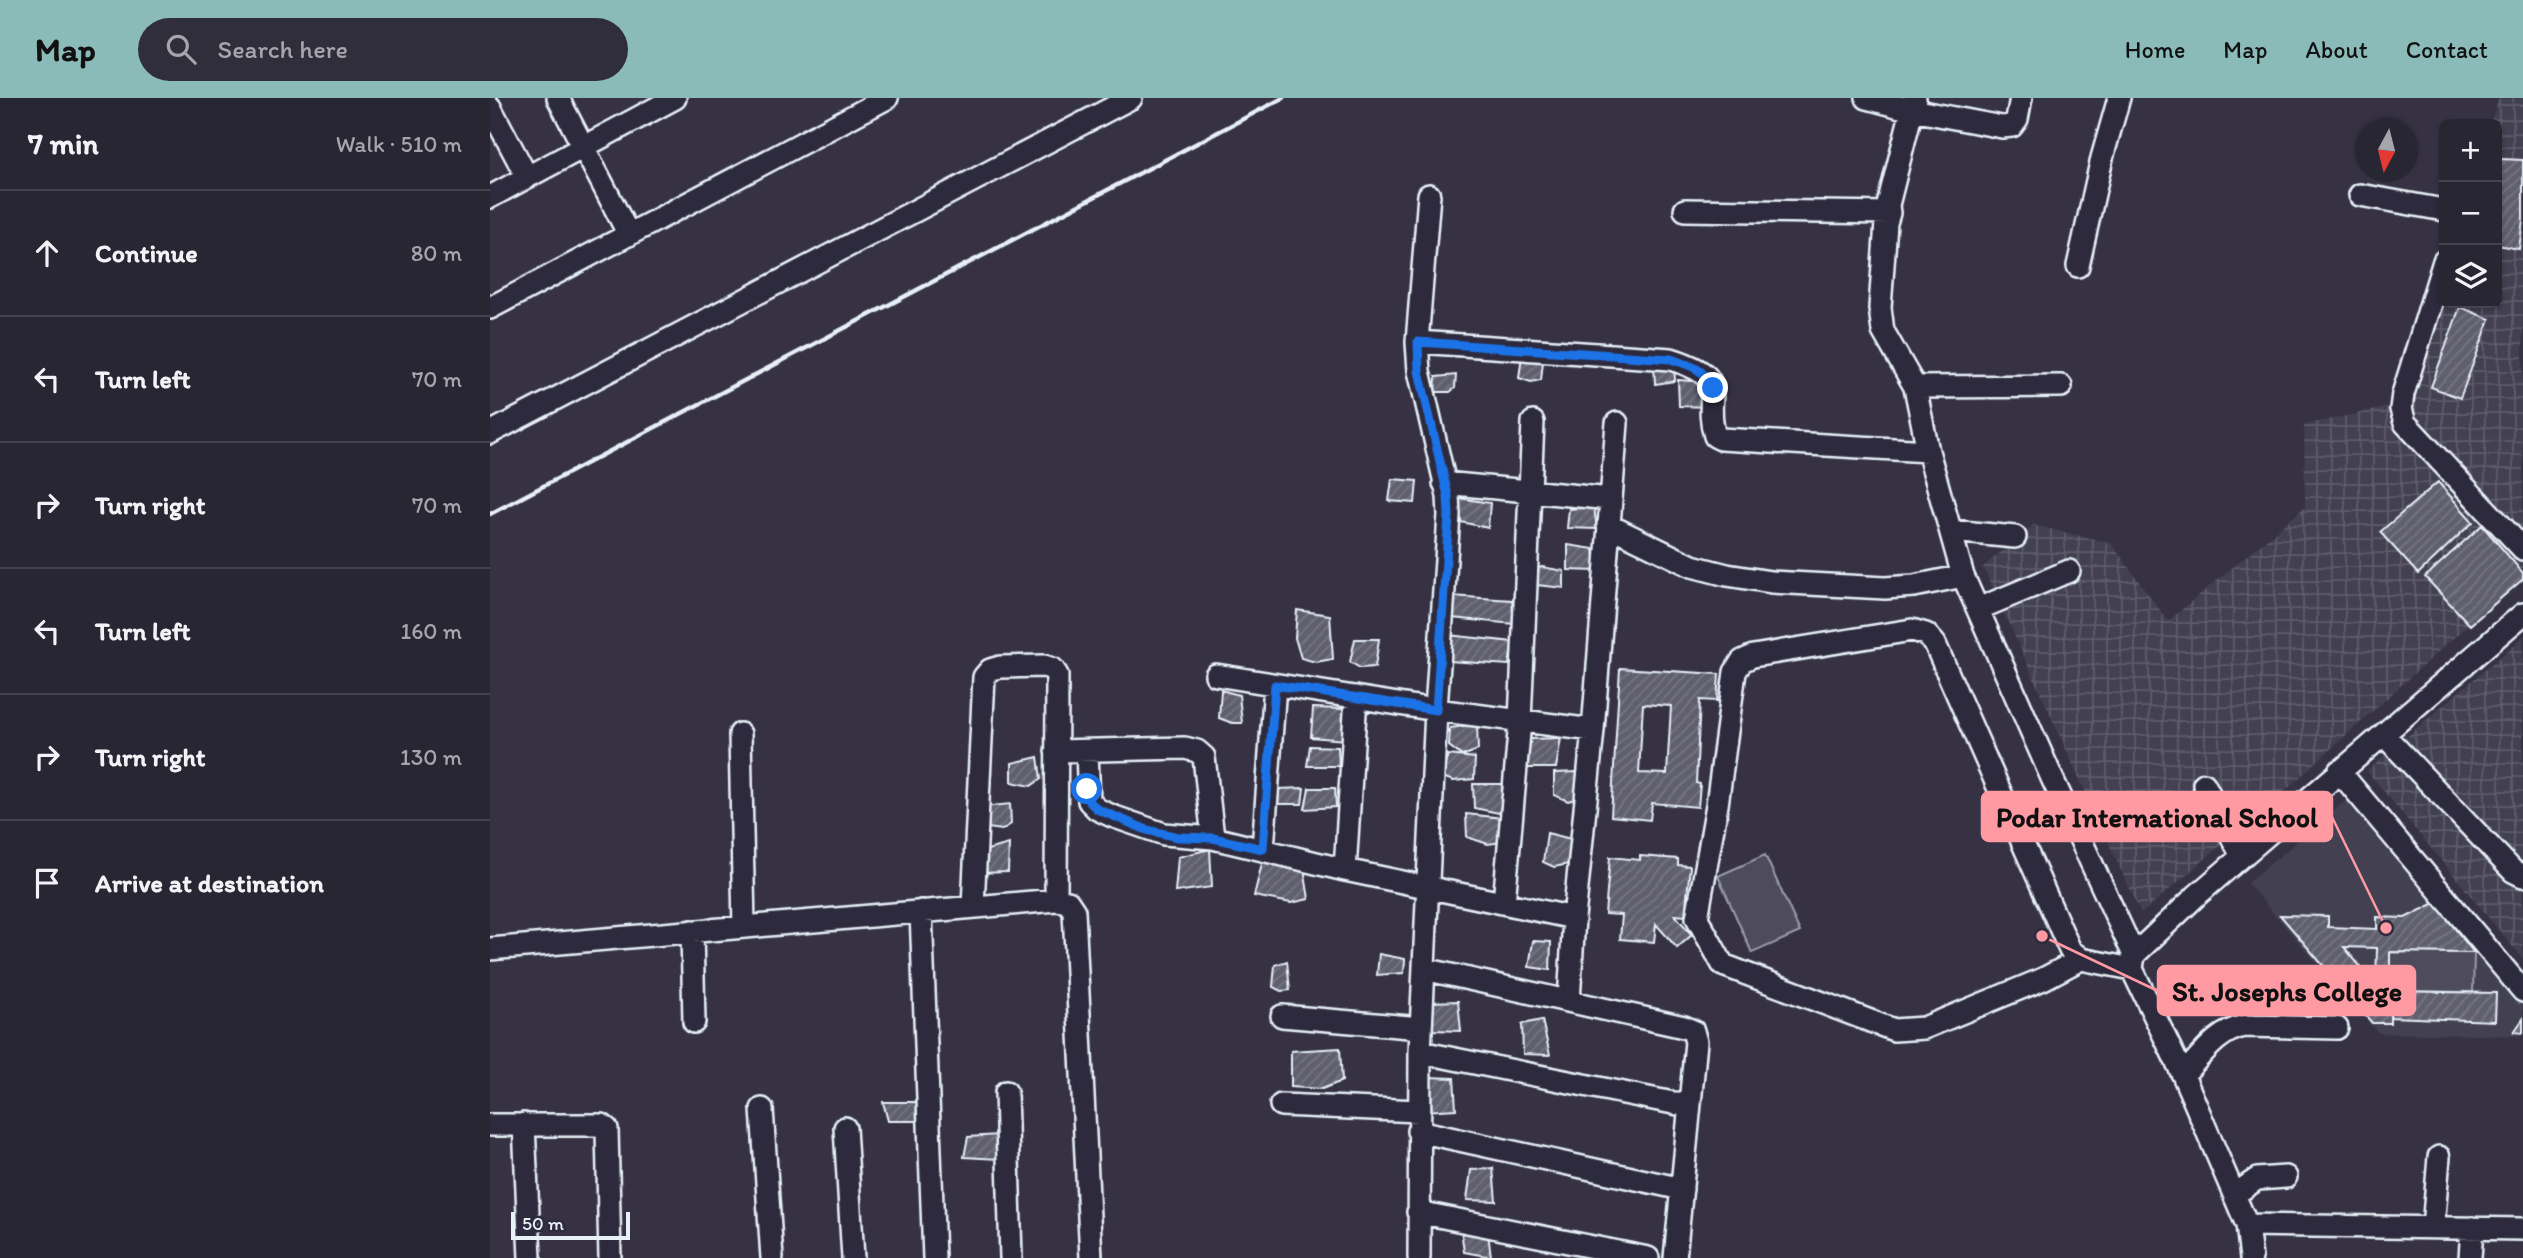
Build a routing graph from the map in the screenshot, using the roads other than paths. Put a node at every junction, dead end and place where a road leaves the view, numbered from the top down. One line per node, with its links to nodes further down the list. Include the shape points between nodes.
1 (558, 98): 10 (street)
2 (676, 98): 10 (street)
3 (887, 98): 18 (street)
4 (1131, 98): 27 (street)
5 (1867, 98): 8 (street)
6 (2021, 98): 8 (street, via 2017,119 2012,126 2002,127)
7 (2119, 98): 19 (street)
8 (1914, 104): 17 (street, via 1891,187)
9 (490, 107): 11 (street)
10 (583, 146): 11 (street); 18 (street)
11 (527, 177): 14 (street)
12 (1429, 195): 22 (street)
13 (2360, 195): 15 (street)
14 (490, 197)
15 (2439, 209)
16 (1685, 210): 17 (street)
17 (1889, 213): 24 (street, via 1880,308 1883,331)
18 (629, 235): 21 (street)
19 (2078, 266)
20 (2439, 277): 35 (street, via 2403,394 2405,423)
21 (490, 308)
22 (1418, 342): 28 (street, via 1671,359 1692,365 1709,379 1713,428 1721,439); 29 (street, via 1419,371)
23 (2062, 386): 24 (street)
24 (1915, 387): 28 (street)
25 (1533, 422): 30 (street)
26 (1617, 423): 31 (street)
27 (490, 433)
28 (1928, 451): 33 (street)
29 (1444, 483): 30 (street); 43 (street, via 1449,515)
30 (1529, 491): 31 (street); 44 (street)
31 (1611, 499): 32 (street)
32 (1608, 525): 37 (street, via 1692,566 1760,580 1885,587); 45 (street)
33 (1951, 531): 34 (street); 37 (street)
34 (2015, 537)
35 (2523, 549)
36 (2069, 571): 38 (street)
37 (1964, 576): 38 (street)
38 (1978, 609): 67 (street)
39 (2523, 614): 47 (street)
40 (1216, 675): 41 (street)
41 (1275, 685): 42 (street); 53 (street)
42 (1356, 698): 43 (street); 55 (street)
43 (1436, 710): 44 (street); 57 (street)
44 (1520, 721): 45 (street); 59 (street)
45 (1593, 730): 62 (street)
46 (740, 734): 63 (street)
47 (2384, 735): 50 (street); 56 (street)
48 (1056, 751): 49 (street); 58 (street); 60 (street, via 1057,675 1053,669 990,670 984,677)
49 (1087, 752): 52 (street, via 1089,801 1097,809 1147,830); 52 (street, via 1197,751 1204,757)
50 (2339, 771): 54 (street); 69 (street)
51 (2204, 784): 54 (street)
52 (1213, 838): 53 (street)
53 (1263, 849): 55 (street)
54 (2242, 856): 67 (street)
55 (1345, 870): 57 (street)
56 (2523, 876)
57 (1428, 888): 59 (street); 68 (street)
58 (1056, 900): 60 (street); 100 (street, via 1068,902 1074,911)
59 (1504, 903): 62 (street)
60 (973, 905): 61 (street)
61 (921, 911): 63 (street); 98 (street)
62 (1574, 918): 70 (street)
63 (744, 927): 64 (street)
64 (692, 931): 65 (street); 72 (street)
65 (490, 949)
66 (2081, 959): 66 (street, via 2070,950 1935,644 1926,634 1912,630 1742,661 1735,672 1697,918 1723,965 1894,1030 1908,1031); 67 (street)
67 (2133, 962): 76 (street)
68 (1424, 969): 70 (street); 73 (street)
69 (2523, 990)
70 (1569, 1001): 79 (street, via 1693,1031 1696,1042)
71 (1282, 1016): 73 (street)
72 (694, 1022)
73 (1421, 1028): 75 (street)
74 (2337, 1028): 76 (street, via 2231,1028)
75 (1420, 1052): 79 (street); 81 (street)
76 (2183, 1075): 88 (street)
77 (1006, 1092): 99 (street)
78 (1281, 1105): 81 (street)
79 (1688, 1106): 87 (street)
80 (762, 1109): 96 (street)
81 (1419, 1121): 87 (street); 89 (street)
82 (524, 1124): 83 (street); 94 (street); 95 (street, via 602,1125 607,1129)
83 (490, 1125)
84 (845, 1128): 97 (street)
85 (2440, 1157): 91 (street)
86 (2286, 1177): 88 (street, via 2257,1179)
87 (1682, 1189): 103 (street)
88 (2234, 1195): 90 (street)
89 (1418, 1212): 101 (street); 102 (street)
90 (2247, 1225): 91 (street); 104 (street)
91 (2433, 1228): 92 (street)
92 (2472, 1228): 93 (street); 105 (street)
93 (2523, 1229)
94 (530, 1258)
95 (610, 1258)
96 (772, 1258)
97 (853, 1258)
98 (934, 1258)
99 (1011, 1258)
100 (1091, 1258)
101 (1419, 1258)
102 (1648, 1258)
103 (1675, 1258)
104 (2251, 1258)
105 (2470, 1258)

